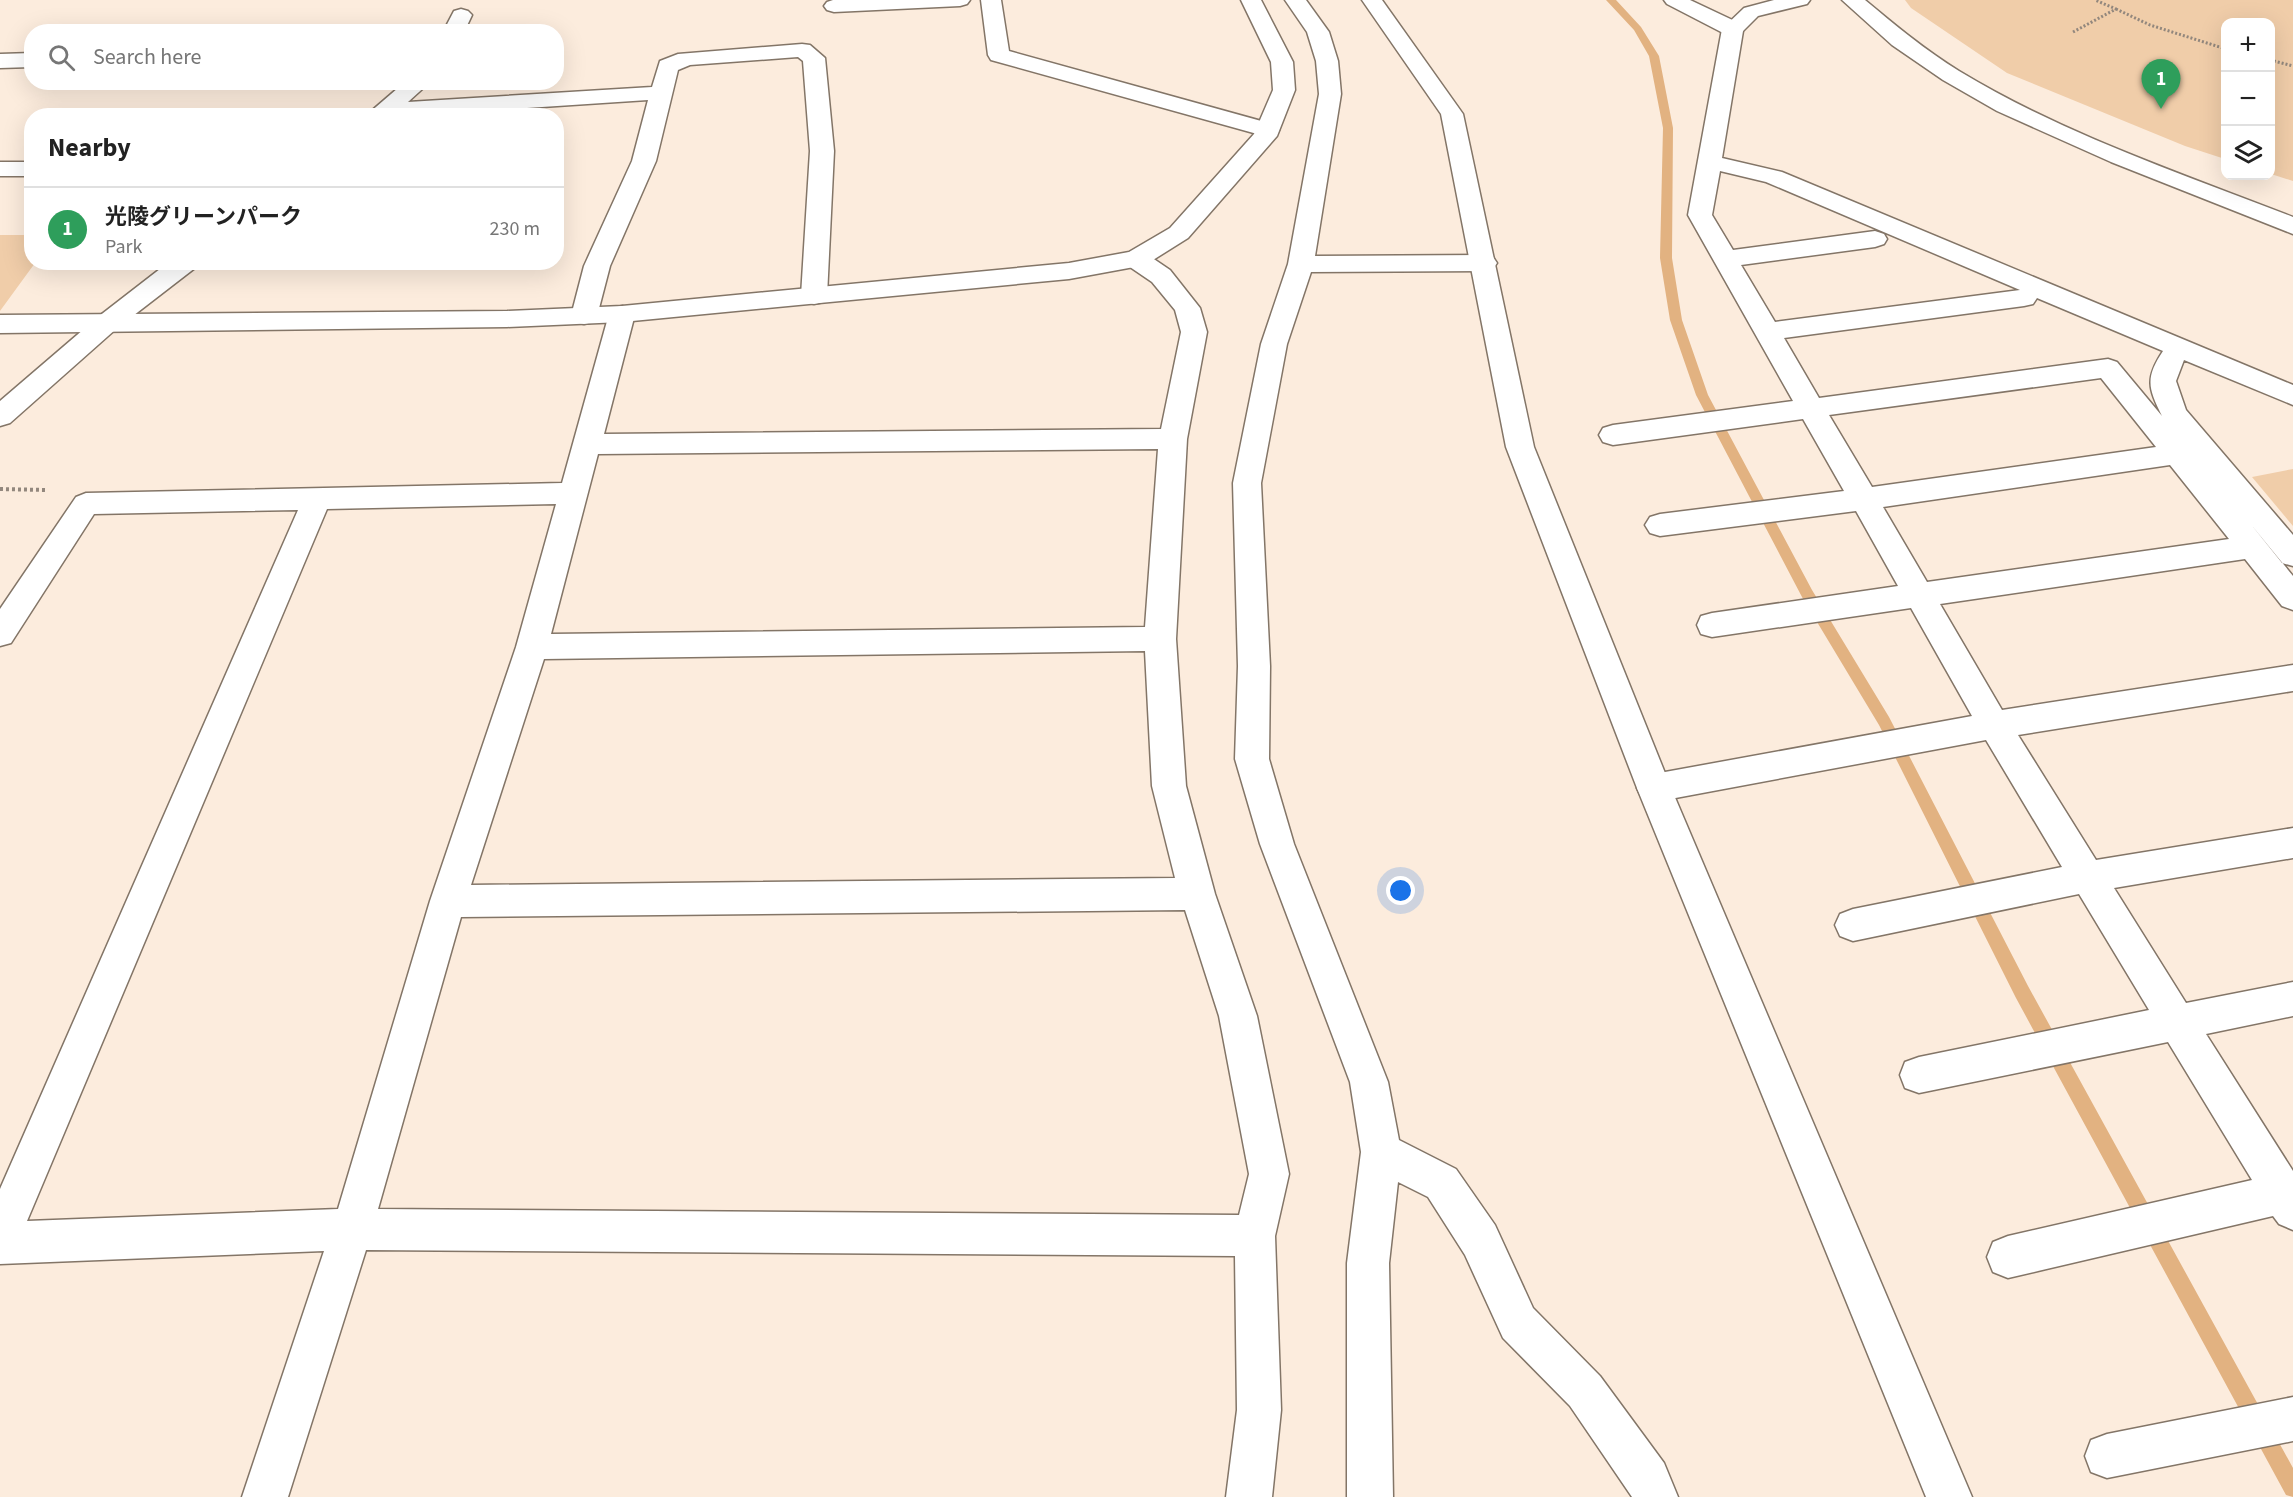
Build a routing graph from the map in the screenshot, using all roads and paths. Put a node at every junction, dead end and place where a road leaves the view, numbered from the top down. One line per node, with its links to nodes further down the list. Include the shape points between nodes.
1 (960, 0): 10 (street)
2 (991, 0): 23 (street, via 999,55)
3 (1251, 0): 23 (street, via 1281,62 1284,90)
4 (1295, 0): 32 (street, via 1318,32 1327,61 1330,94)
5 (1372, 0): 31 (street, via 1452,114)
6 (1674, 0): 12 (street)
7 (1800, 0): 12 (street, via 1751,12)
8 (1852, 0): 27 (street, via 1883,29 2011,109 2077,141)
9 (2095, 0): 11 (path)
10 (834, 6)
11 (2116, 9): 13 (path); 14 (path, via 2150,25)
12 (1733, 29): 24 (street)
13 (2073, 32)
14 (2221, 47)
15 (0, 60): 16 (street)
16 (24, 60)
17 (2275, 61): 18 (path)
18 (2293, 66)
19 (409, 90): 21 (street)
20 (661, 93): 22 (street); 34 (street, via 668,66 686,59 802,51 814,58 822,152); 37 (street, via 644,160 597,266)
21 (385, 108)
22 (439, 108)
23 (1268, 130): 29 (street, via 1179,233)
24 (1711, 162): 30 (street, via 1700,215); 41 (street, via 1774,177)
25 (0, 169): 26 (street)
26 (24, 169)
27 (2293, 226)
28 (1875, 239): 30 (street)
29 (1136, 259): 34 (street, via 1069,271); 46 (street, via 1161,276 1187,308 1194,332)
30 (1725, 259): 40 (street)
31 (1484, 262): 32 (street); 63 (street, via 1520,447)
32 (1301, 264): 72 (street, via 1274,344 1247,483 1254,666 1252,759 1277,844 1369,1082)
33 (176, 270): 38 (street)
34 (814, 296): 36 (street)
35 (2024, 298): 40 (street)
36 (622, 314): 37 (street); 47 (street)
37 (584, 316): 38 (street)
38 (107, 323): 39 (street); 44 (street)
39 (0, 324)
40 (1768, 331): 43 (street)
41 (2179, 348): 42 (street); 54 (street, via 2165,366 2162,389 2175,415)
42 (2293, 396)
43 (1811, 408): 45 (street); 48 (street, via 2108,368); 51 (street)
44 (0, 416)
45 (1613, 435)
46 (1173, 439): 47 (street); 59 (street)
47 (586, 444): 49 (street)
48 (2175, 454): 51 (street); 53 (street)
49 (573, 493): 50 (street); 60 (street)
50 (317, 499): 58 (street, via 86,504); 76 (street)
51 (1864, 499): 52 (street); 55 (street)
52 (1660, 525)
53 (2251, 548): 55 (street); 56 (street)
54 (2293, 555)
55 (1920, 596): 57 (street); 62 (street)
56 (2293, 598)
57 (1712, 625)
58 (0, 634)
59 (1160, 639): 60 (street); 66 (street, via 1169,786)
60 (532, 646): 67 (street)
61 (2293, 678): 62 (street)
62 (1994, 725): 63 (street); 65 (street)
63 (1654, 788): 85 (street)
64 (2293, 843): 65 (street)
65 (2088, 877): 68 (street); 70 (street)
66 (1197, 894): 67 (street); 75 (street, via 1238,1016 1269,1174)
67 (448, 901): 74 (street)
68 (1853, 925)
69 (2293, 999): 70 (street)
70 (2176, 1021): 71 (street); 73 (street)
71 (1919, 1075)
72 (1381, 1152): 83 (street, via 1368,1263); 84 (street, via 1442,1183 1480,1240 1518,1323 1585,1391 1648,1479)
73 (2290, 1198): 78 (street)
74 (352, 1229): 75 (street); 77 (street); 81 (street)
75 (1255, 1236): 82 (street, via 1259,1410)
76 (0, 1237)
77 (0, 1243)
78 (2008, 1257)
79 (2293, 1419): 80 (street)
80 (2106, 1456)
81 (265, 1497)
82 (1249, 1497)
83 (1370, 1497)
84 (1655, 1497)
85 (1949, 1497)

